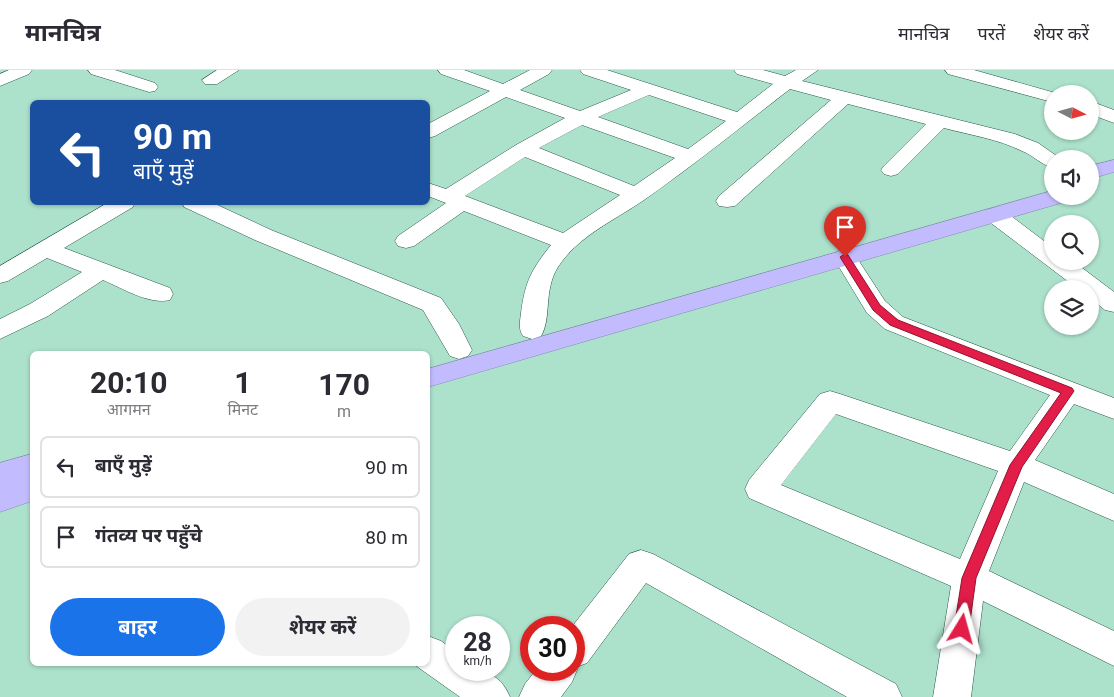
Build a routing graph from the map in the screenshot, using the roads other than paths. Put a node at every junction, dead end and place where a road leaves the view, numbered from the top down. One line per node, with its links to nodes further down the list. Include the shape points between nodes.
1 (23, 70): 10 (street)
2 (97, 70): 13 (street)
3 (230, 70): 11 (street)
4 (447, 70): 14 (street)
5 (543, 70): 14 (street)
6 (590, 70): 15 (street)
7 (743, 70): 12 (street)
8 (809, 70): 12 (street)
9 (954, 70): 16 (street)
10 (0, 80)
11 (211, 80)
12 (787, 82): 17 (street); 21 (street)
13 (148, 87)
14 (502, 90): 20 (street); 23 (street)
15 (646, 90): 20 (street); 21 (street)
16 (1044, 94)
17 (844, 98): 22 (street); 37 (street)
18 (1099, 111): 19 (street)
19 (1114, 117)
20 (580, 118): 24 (street); 26 (street)
21 (740, 119): 26 (street)
22 (940, 121): 25 (street, via 1008,138); 28 (street)
23 (430, 131)
24 (523, 149): 34 (street); 35 (street)
25 (1044, 156)
26 (691, 157): 34 (street)
27 (1114, 166): 29 (highway)
28 (891, 170)
29 (1099, 170)
30 (1114, 181): 31 (highway)
31 (1099, 185)
32 (1044, 186): 53 (highway)
33 (430, 190): 35 (street)
34 (637, 195): 43 (street)
35 (455, 200): 42 (street); 43 (street)
36 (1044, 201): 41 (highway)
37 (727, 202)
38 (120, 205): 44 (street)
39 (207, 205): 40 (street)
40 (228, 209): 54 (street, via 263,236 432,304)
41 (995, 215): 45 (street); 46 (highway)
42 (406, 241)
43 (565, 242): 53 (street, via 546,267 536,289)
44 (46, 250): 47 (street); 49 (street)
45 (1044, 252)
46 (845, 257): 56 (highway); 57 (street, via 876,307 894,323)
47 (100, 270): 50 (street); 52 (street, via 39,310)
48 (1068, 270): 51 (street)
49 (0, 276)
50 (161, 294)
51 (1114, 304)
52 (0, 330)
53 (532, 330): 54 (highway)
54 (459, 350): 55 (highway)
55 (430, 357)
56 (430, 377)
57 (1068, 391): 58 (street); 59 (street)
58 (1114, 409)
59 (1016, 465): 64 (street); 65 (street); 65 (street, via 830,401 760,489)
60 (30, 467): 61 (highway)
61 (0, 475)
62 (30, 490): 63 (highway)
63 (0, 499)
64 (1114, 508)
65 (969, 578): 67 (street); 73 (street)
66 (585, 637): 72 (street, via 641,564)
67 (1114, 649)
68 (430, 654): 70 (street)
69 (550, 681): 71 (street)
70 (491, 697)
71 (538, 697)
72 (883, 697)
73 (952, 697)

